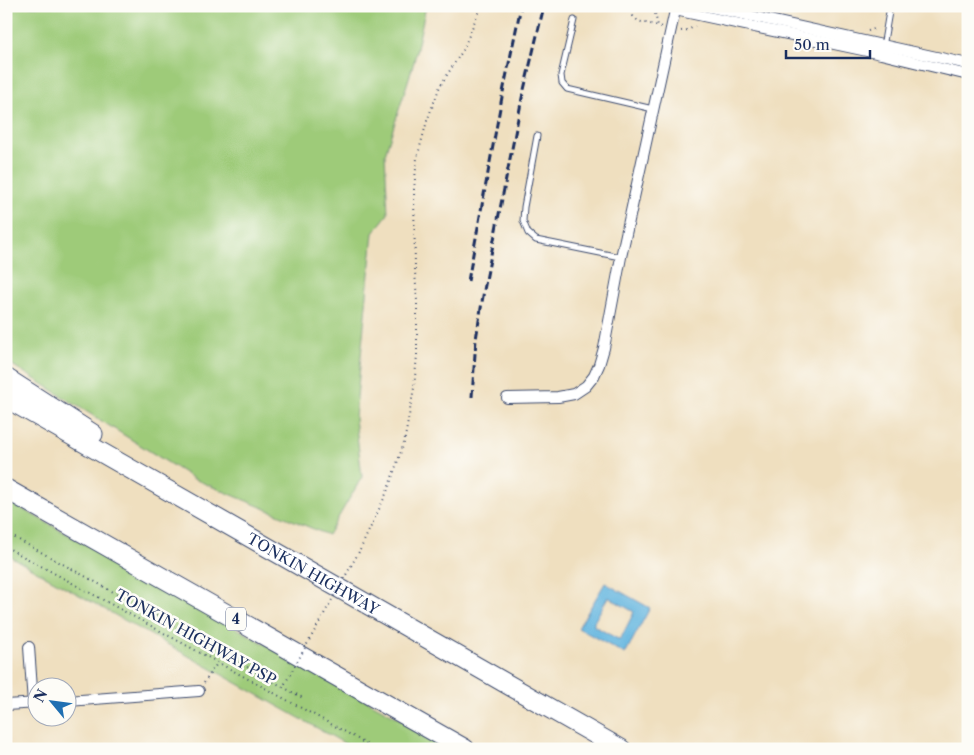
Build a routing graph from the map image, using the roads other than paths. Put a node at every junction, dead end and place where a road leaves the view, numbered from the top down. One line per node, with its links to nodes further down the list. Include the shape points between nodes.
1 (706, 6): 5 (street)
2 (890, 6): 5 (lane)
3 (676, 8): 5 (street); 8 (street)
4 (574, 20): 8 (lane, via 561,75 567,89)
5 (882, 50): 6 (street); 7 (street)
6 (968, 64)
7 (968, 75)
8 (654, 108): 10 (street)
9 (537, 136): 10 (lane, via 524,207 523,222 528,233 536,240)
10 (621, 258): 13 (street, via 604,348 594,376 586,386 574,394 558,397)
11 (6, 378): 15 (highway, via 103,440)
12 (6, 398): 15 (highway, TONKIN HIGHWAY)
13 (507, 398)
14 (6, 489): 22 (highway, 4)
15 (195, 506): 23 (highway, TONKIN HIGHWAY)
16 (29, 647): 17 (street)
17 (32, 678)
18 (199, 691): 19 (street)
19 (78, 700)
20 (28, 703): 21 (street)
21 (6, 705)
22 (465, 749)
23 (621, 749)

